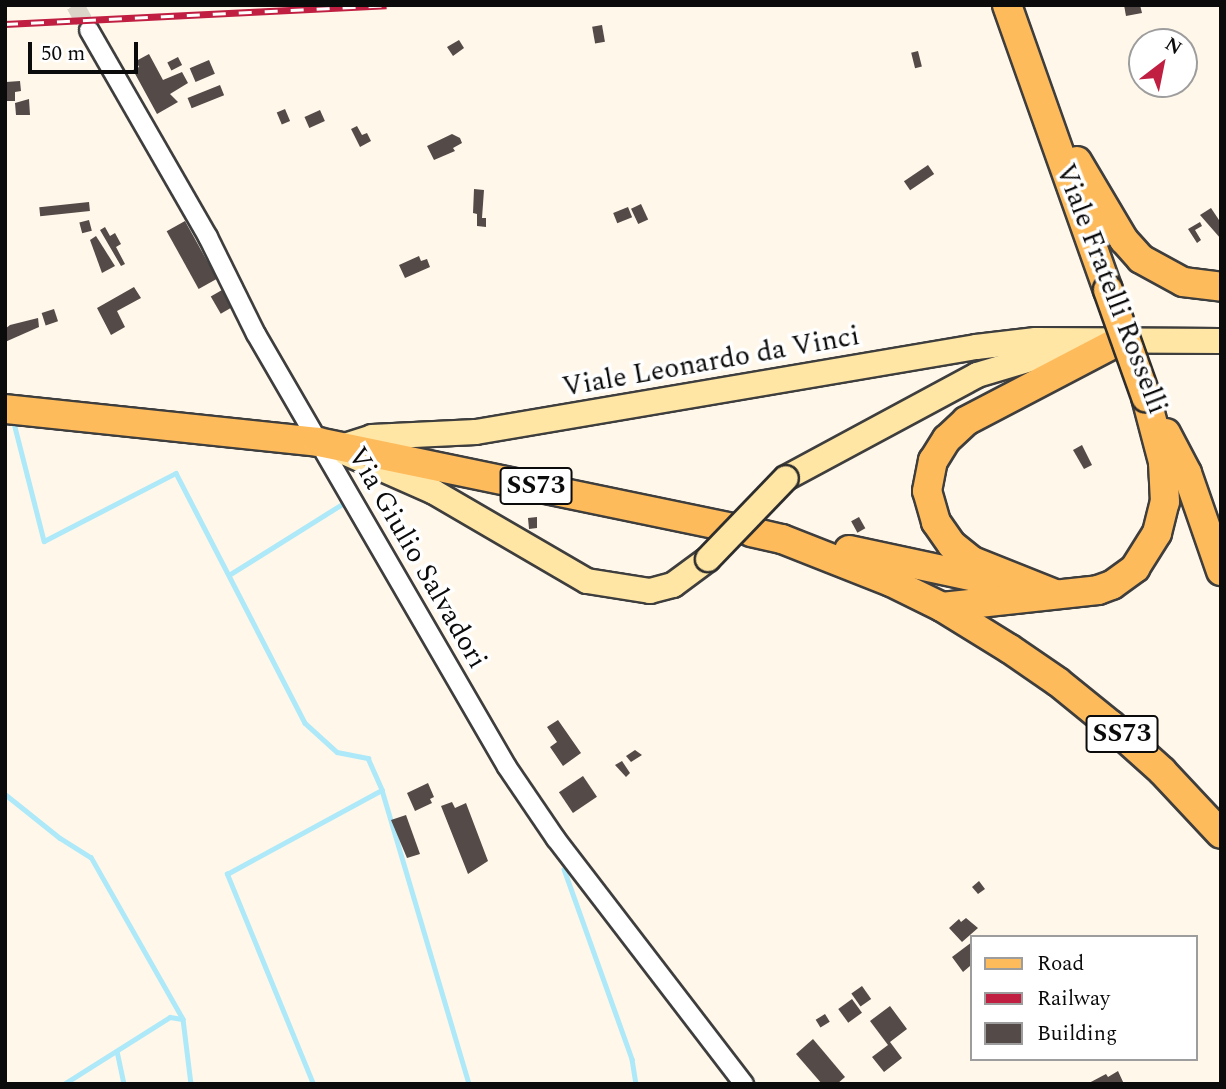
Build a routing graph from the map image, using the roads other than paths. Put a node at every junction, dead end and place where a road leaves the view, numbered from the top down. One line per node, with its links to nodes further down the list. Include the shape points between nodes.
1 (1007, 5): 3 (main road, Viale Fratelli Rosselli)
2 (89, 30): 10 (street, Via Giulio Salvadori, via 208,237 256,334)
3 (1034, 81): 4 (main road, via 1088,183 1141,259 1184,282); 8 (main road, Viale Fratelli Rosselli, bridge)
4 (1221, 286)
5 (1087, 339): 6 (main road, Viale Leonardo da Vinci); 10 (main road, Viale Leonardo da Vinci, via 976,347 475,432); 10 (main road, Viale Leonardo da Vinci, bridge, via 1062,352 977,375 786,478 708,559 673,585 650,591 587,581 434,492)
6 (1121, 341): 7 (main road, Viale Leonardo da Vinci); 14 (main road, via 966,421 933,461 927,491 936,522 952,545 972,561)
7 (1221, 341)
8 (1146, 397): 12 (main road, Viale Fratelli Rosselli, via 1186,473); 14 (main road, via 1165,485 1157,533 1135,568 1112,585 1079,594)
9 (5, 409): 10 (main road, SS73)
10 (331, 444): 11 (main road, SS73); 17 (street, Via Giulio Salvadori, via 507,767 573,862)
11 (782, 539): 13 (main road); 15 (main road, SS73)
12 (1221, 571)
13 (960, 575): 14 (main road); 15 (main road, via 946,590)
14 (1055, 594): 15 (main road)
15 (942, 607): 16 (main road, SS73, via 1020,655 1090,708 1163,771)
16 (1221, 834)
17 (744, 1084)

